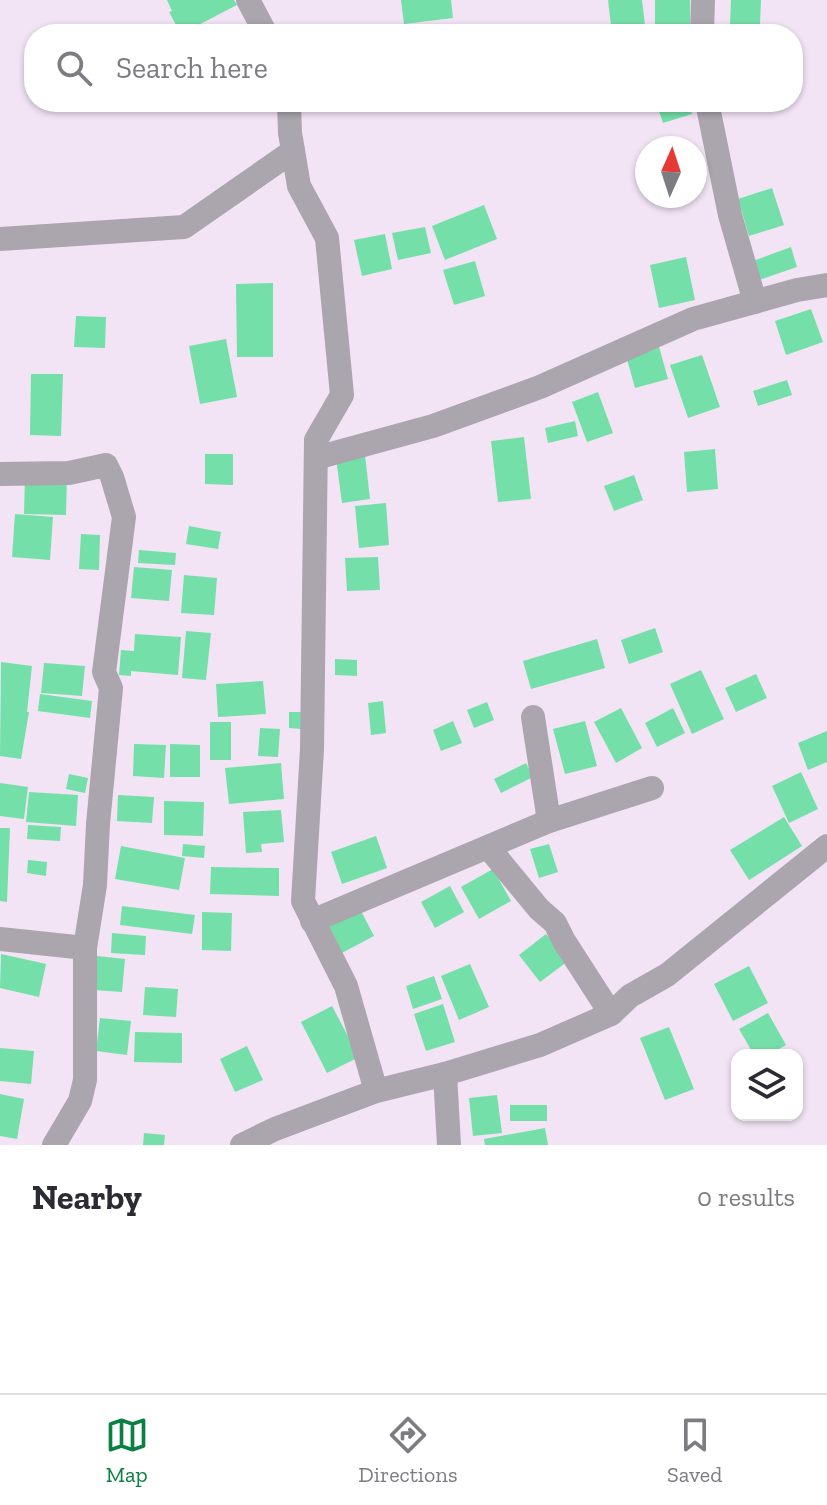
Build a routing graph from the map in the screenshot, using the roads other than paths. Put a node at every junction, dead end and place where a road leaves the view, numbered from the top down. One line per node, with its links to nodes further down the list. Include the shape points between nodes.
1 (248, 0): 3 (street)
2 (703, 0): 4 (street)
3 (261, 24)
4 (702, 24)
5 (290, 112): 7 (street)
6 (709, 112): 10 (street)
7 (293, 151): 8 (street, via 184,227); 11 (street, via 299,186 327,238 342,395 316,440)
8 (0, 239)
9 (827, 285): 10 (street)
10 (755, 302): 11 (street, via 693,319 540,387 433,426)
11 (316, 458): 18 (street, via 312,749 303,901)
12 (0, 474): 20 (street, via 69,473 106,465 124,517 104,672 111,688)
13 (533, 717): 15 (street)
14 (652, 788): 15 (street)
15 (549, 821): 17 (street)
16 (827, 846): 21 (street)
17 (488, 847): 18 (street); 21 (street, via 555,923)
18 (312, 921): 23 (street, via 346,986)
19 (0, 939): 20 (street)
20 (85, 948): 24 (street, via 84,1090)
21 (611, 1014): 22 (street, via 540,1045)
22 (445, 1074): 23 (street); 26 (street)
23 (376, 1091): 25 (street)
24 (54, 1145)
25 (242, 1145)
26 (449, 1145)

